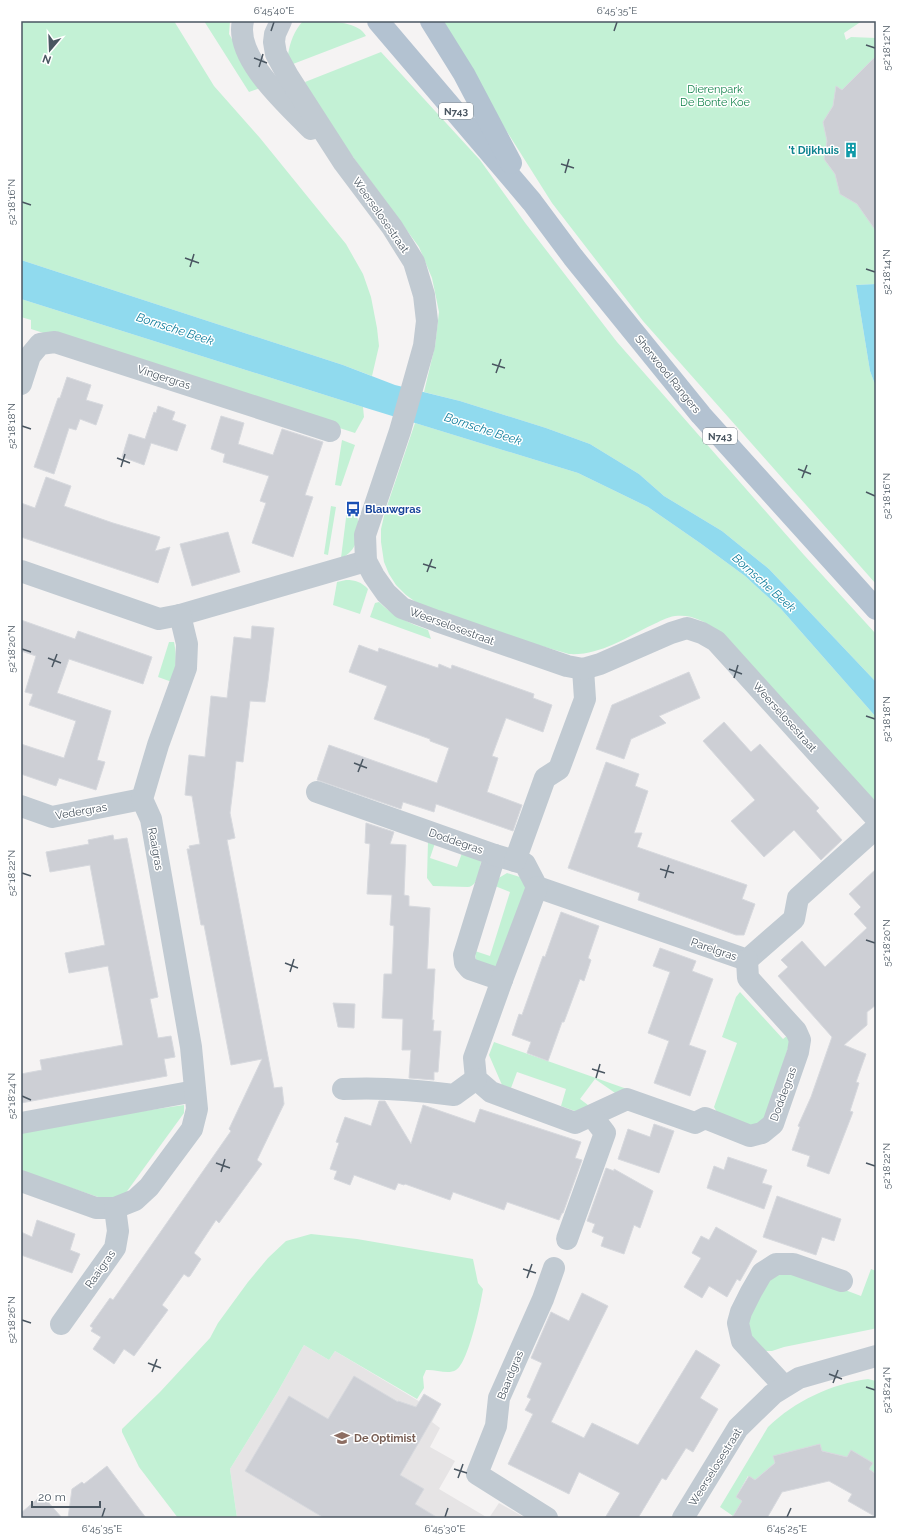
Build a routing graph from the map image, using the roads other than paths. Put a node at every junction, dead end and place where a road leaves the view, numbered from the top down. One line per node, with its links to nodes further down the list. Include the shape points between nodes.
1 (243, 21): 5 (street, Weerselosestraat, via 242,38 255,66 271,87)
2 (281, 21): 5 (street, Weerselosestraat, via 275,34 276,54)
3 (378, 21): 6 (main road, Sherwood Rangers / N743)
4 (431, 21): 6 (main road, Sherwood Rangers / N743, via 464,74)
5 (344, 163): 9 (street, Weerselosestraat, via 392,227 414,262 424,295 427,321 417,372 366,535)
6 (532, 202): 11 (main road, Sherwood Rangers / N743, via 573,257 701,414)
7 (21, 384): 8 (street, Vingergras, via 30,356 40,344 55,342)
8 (330, 431)
9 (366, 561): 12 (street); 13 (street, Weerselosestraat, via 386,593 402,608 567,666)
10 (21, 571): 12 (street, via 159,619)
11 (876, 609)
12 (180, 615): 15 (street, via 187,644 186,668)
13 (583, 669): 17 (street, Weerselosestraat, via 671,632 687,628 702,633 716,641); 19 (street, via 586,699 559,769 545,778)
14 (317, 792): 19 (street, Doddegras)
15 (142, 799): 16 (street, Vedergras, via 52,817); 25 (street, Raaigras, via 151,819 191,1047)
16 (21, 806)
17 (876, 818)
18 (876, 828): 21 (street, Parelgras, via 798,898 794,919)
19 (505, 858): 20 (street, via 525,864); 22 (street, Doddegras, via 464,955 464,963 470,969)
20 (537, 887): 21 (street, Parelgras); 22 (street)
21 (747, 960): 26 (street, Doddegras, via 748,978 796,1031 800,1040 773,1124 762,1133 750,1136 705,1118 695,1123 627,1099)
22 (502, 980): 23 (street, via 474,1058)
23 (476, 1078): 24 (street, via 454,1095 366,1088); 26 (street, Doddegras, via 491,1092 575,1123)
24 (343, 1089)
25 (195, 1091): 27 (street); 29 (street, Raaigras, via 197,1109 192,1129 149,1187 134,1200)
26 (592, 1116): 30 (street, via 605,1133)
27 (21, 1123)
28 (21, 1182): 29 (street, Raaigras, via 96,1208)
29 (115, 1208): 33 (street, Raaigras, via 118,1231 115,1248)
30 (567, 1239)
31 (554, 1268): 36 (street, Baardgras, via 498,1398 496,1426 477,1474)
32 (842, 1281): 35 (street, via 793,1264 776,1264 762,1273 751,1292 738,1323 742,1341)
33 (60, 1324)
34 (876, 1356): 35 (street, Weerselosestraat, via 799,1378)
35 (784, 1386): 37 (street, Weerselosestraat, via 758,1407 738,1428)
36 (547, 1518)
37 (683, 1518)

